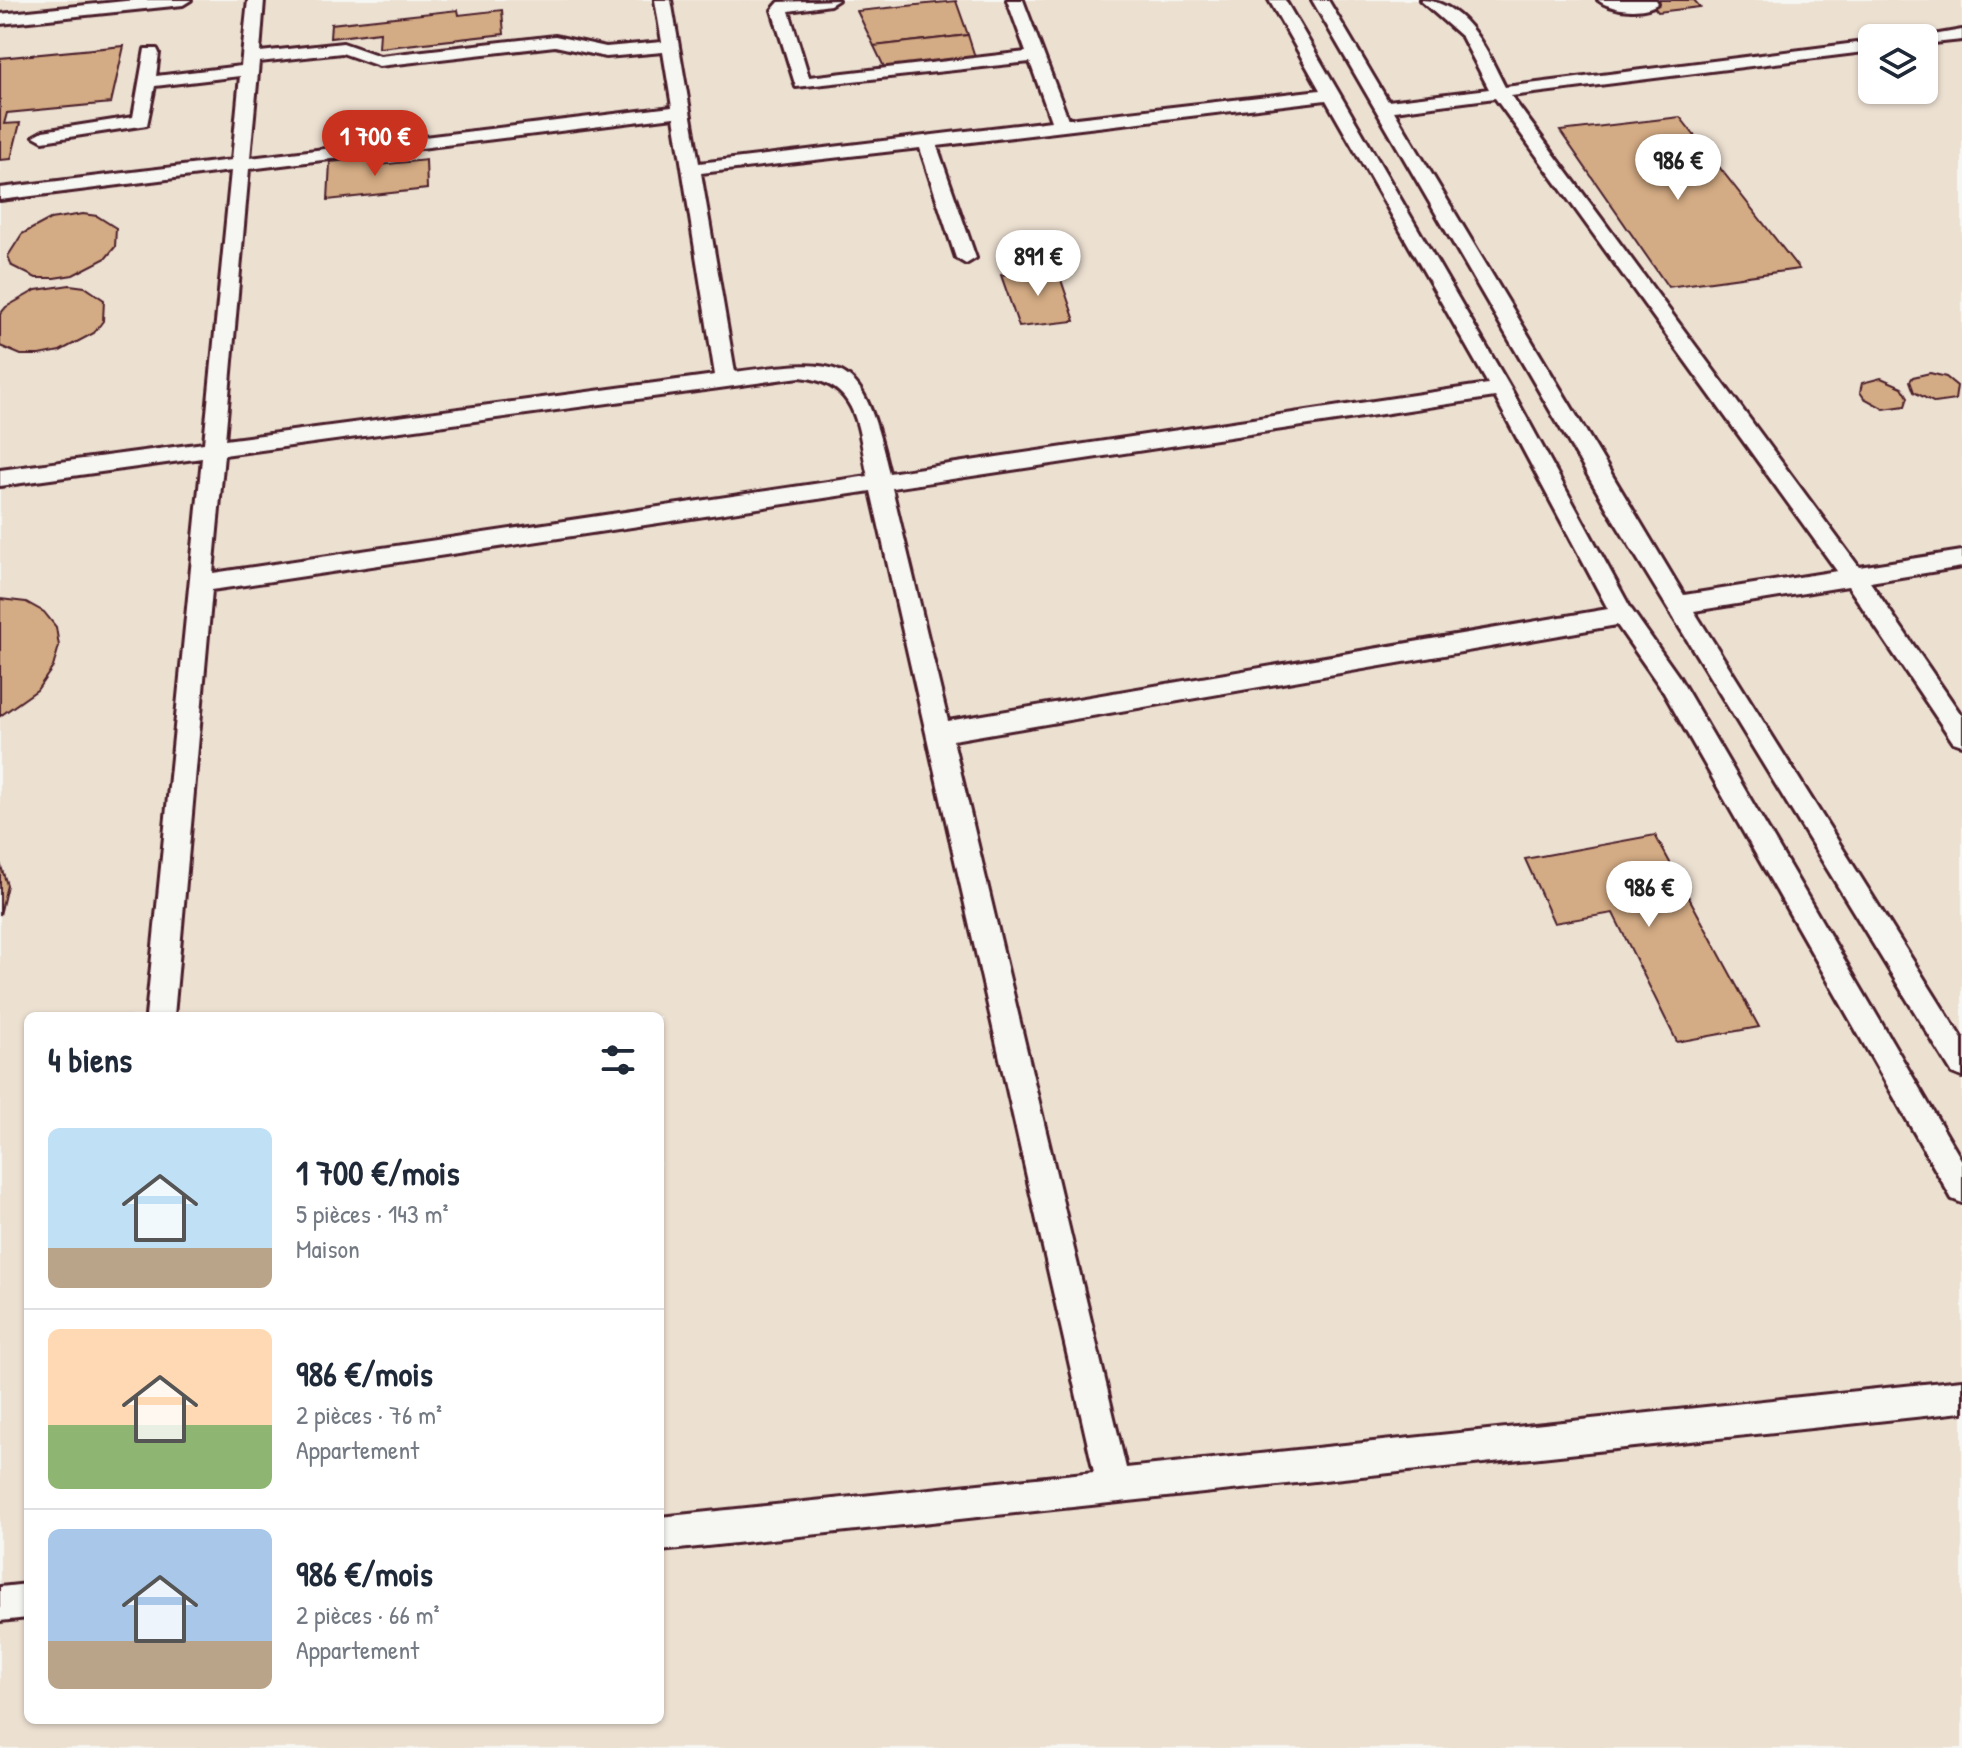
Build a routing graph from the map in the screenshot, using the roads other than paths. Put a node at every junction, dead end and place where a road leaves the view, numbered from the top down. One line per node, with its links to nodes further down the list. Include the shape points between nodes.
1 (183, 0): 11 (lane)
2 (256, 0): 18 (lane)
3 (663, 0): 14 (lane)
4 (830, 0): 17 (lane, via 780,10 802,83)
5 (1015, 0): 17 (lane)
6 (1277, 0): 21 (lane)
7 (1320, 0): 22 (lane)
8 (1428, 0): 20 (lane, via 1469,34)
9 (1606, 0): 10 (lane)
10 (1650, 3)
11 (0, 19)
12 (1962, 35): 13 (lane)
13 (1938, 38)
14 (671, 46): 18 (lane, via 606,52 555,41 379,61 343,48); 23 (lane)
15 (1858, 48): 20 (lane)
16 (151, 53): 19 (lane)
17 (1036, 56): 24 (lane)
18 (250, 64): 19 (lane); 27 (lane)
19 (147, 82): 25 (lane, via 143,117 134,124)
20 (1500, 93): 22 (lane); 37 (lane)
21 (1331, 94): 24 (lane); 32 (lane)
22 (1383, 107): 39 (lane)
23 (682, 111): 27 (lane); 28 (lane)
24 (1062, 126): 26 (lane)
25 (43, 136)
26 (927, 142): 28 (lane); 30 (lane)
27 (240, 164): 29 (lane); 33 (lane)
28 (691, 169): 31 (lane)
29 (0, 194)
30 (966, 258)
31 (726, 380): 33 (lane); 35 (lane, via 824,370 843,378 858,393)
32 (1501, 389): 35 (lane); 40 (lane)
33 (213, 449): 34 (lane); 38 (lane)
34 (0, 478)
35 (880, 481): 38 (lane); 41 (lane)
36 (1962, 559): 37 (lane)
37 (1854, 577): 39 (lane); 42 (lane)
38 (201, 583): 43 (lane)
39 (1678, 605): 44 (lane)
40 (1623, 615): 41 (lane); 45 (lane, via 1671,684)
41 (941, 732): 47 (lane)
42 (1962, 735)
43 (160, 1012)
44 (1962, 1064)
45 (1962, 1189)
46 (1962, 1396): 47 (lane)
47 (1114, 1486): 48 (lane)
48 (664, 1534)
49 (24, 1601): 50 (lane)
50 (0, 1604)

